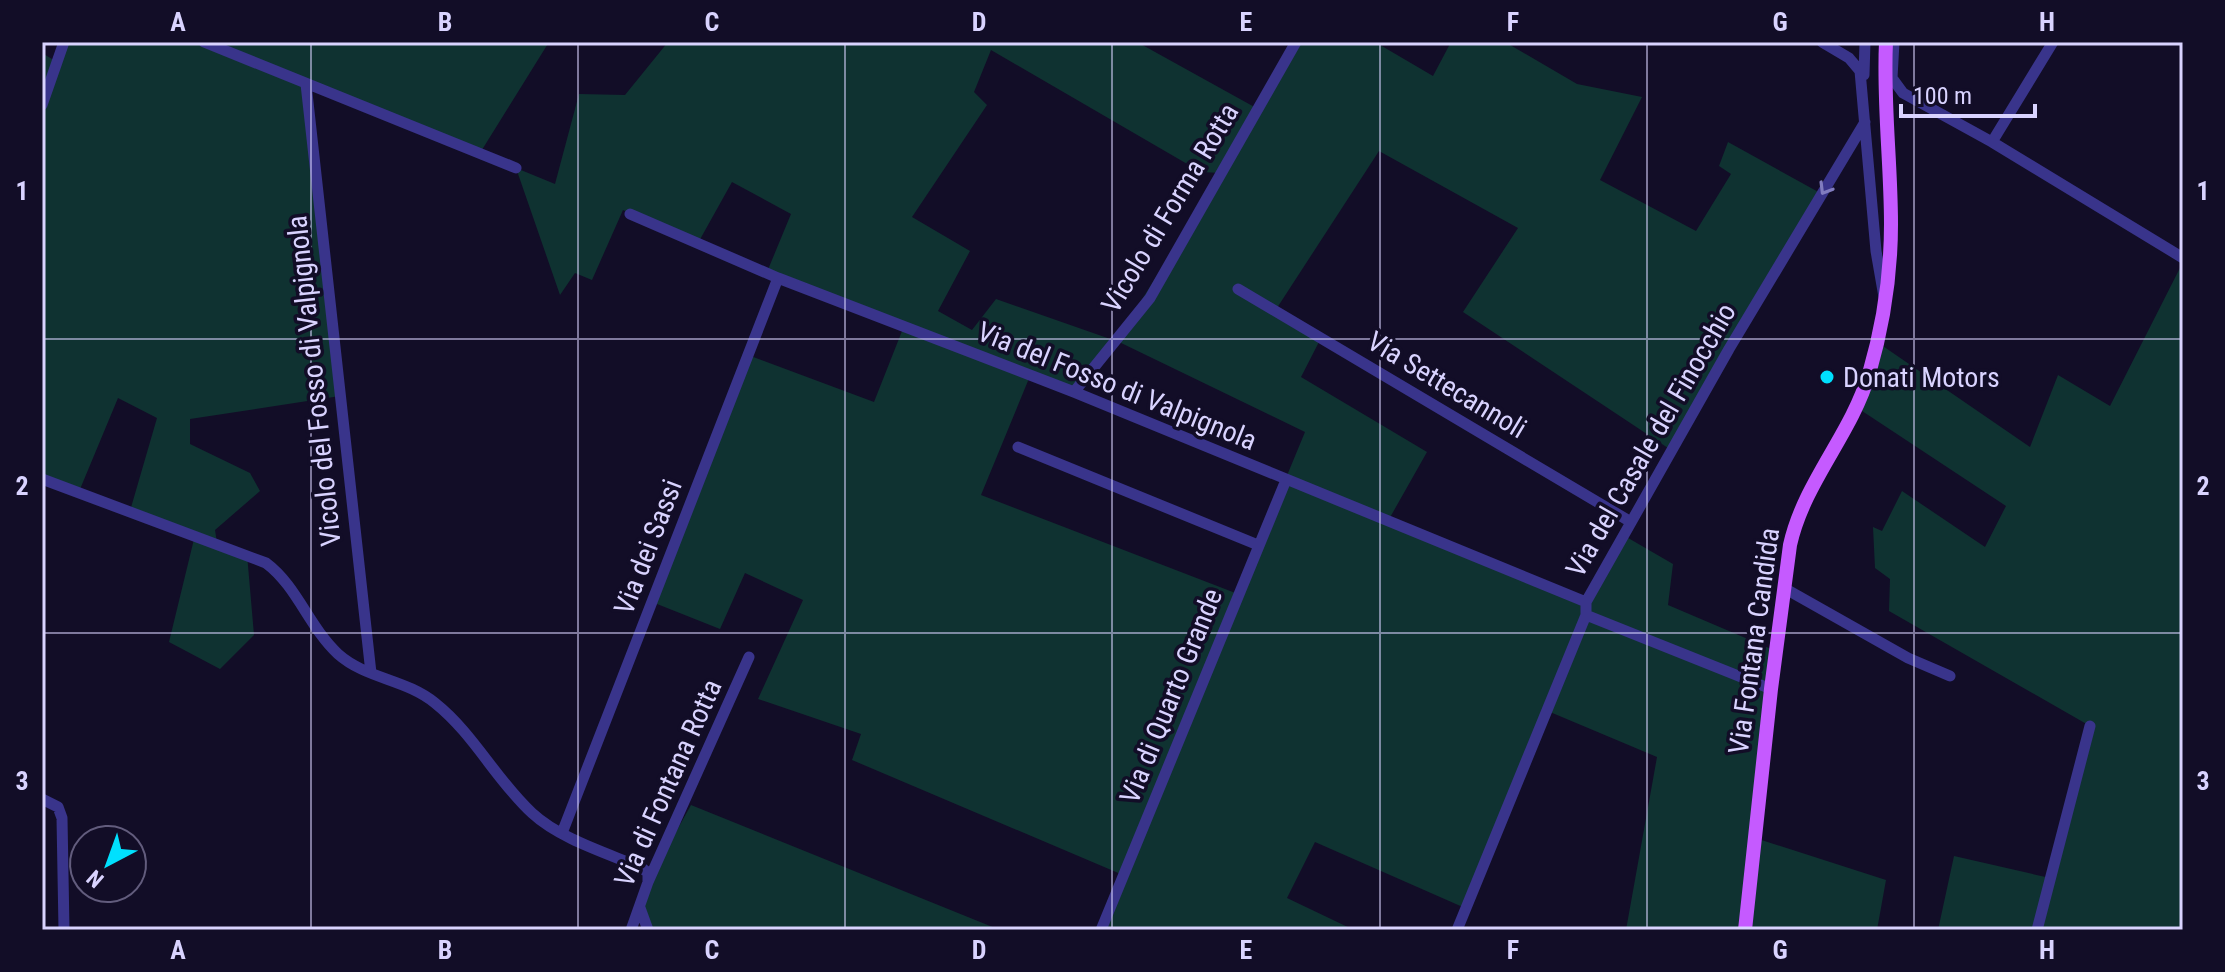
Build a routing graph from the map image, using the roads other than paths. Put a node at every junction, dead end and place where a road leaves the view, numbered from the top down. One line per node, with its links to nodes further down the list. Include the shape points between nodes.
1 (64, 42): 11 (street)
2 (204, 42): 9 (street)
3 (1296, 42): 20 (street, Vicolo di Forma Rotta, via 1150,298)
4 (1822, 42): 10 (street, via 1857,66)
5 (1865, 42): 10 (street)
6 (1886, 42): 19 (main road, Via Fontana Candida, via 1891,222)
7 (1894, 42): 13 (street, via 1892,78 1900,90)
8 (2053, 42): 13 (street)
9 (306, 84): 14 (street); 29 (street, Vicolo del Fosso di Valpignola)
10 (1863, 96): 12 (street)
11 (42, 105)
12 (1865, 122): 19 (street); 24 (street, Via del Casale del Finocchio, one-way to 24)
13 (1992, 142): 16 (street)
14 (516, 168)
15 (630, 214): 17 (street, Via del Fosso di Valpignola)
16 (2183, 258)
17 (778, 278): 20 (street, Via del Fosso di Valpignola); 34 (street, Via dei Sassi)
18 (1238, 289): 24 (street, Via Settecannoli)
19 (1885, 302): 26 (main road, Via Fontana Candida, via 1863,390 1795,524)
20 (1074, 392): 23 (street, Via del Fosso di Valpignola)
21 (1018, 447): 25 (street)
22 (42, 479): 29 (street, via 266,563 283,578 336,652)
23 (1286, 480): 25 (street, Via di Quarto Grande); 27 (street, Via del Fosso di Valpignola)
24 (1631, 522): 27 (street, Via del Casale del Finocchio)
25 (1258, 545): 40 (street, Via di Quarto Grande)
26 (1784, 588): 30 (street); 31 (main road, Via Fontana Candida)
27 (1586, 608): 31 (street, Via del Fosso di Valpignola); 41 (street, Via del Casale del Finocchio)
28 (749, 657): 35 (street, Via di Fontana Rotta)
29 (371, 673): 34 (street, via 414,689 436,704 529,810)
30 (1950, 676)
31 (1771, 689): 42 (main road, Via Fontana Candida)
32 (2090, 726): 43 (street)
33 (42, 799): 37 (street, via 58,807 61,816)
34 (562, 833): 35 (street, via 642,868)
35 (648, 882): 36 (street, Via di Fontana Rotta)
36 (640, 908): 38 (street, Via di Fontana Rotta); 39 (street)
37 (64, 930)
38 (631, 930)
39 (648, 930)
40 (1101, 930)
41 (1457, 930)
42 (1745, 930)
43 (2037, 930)

